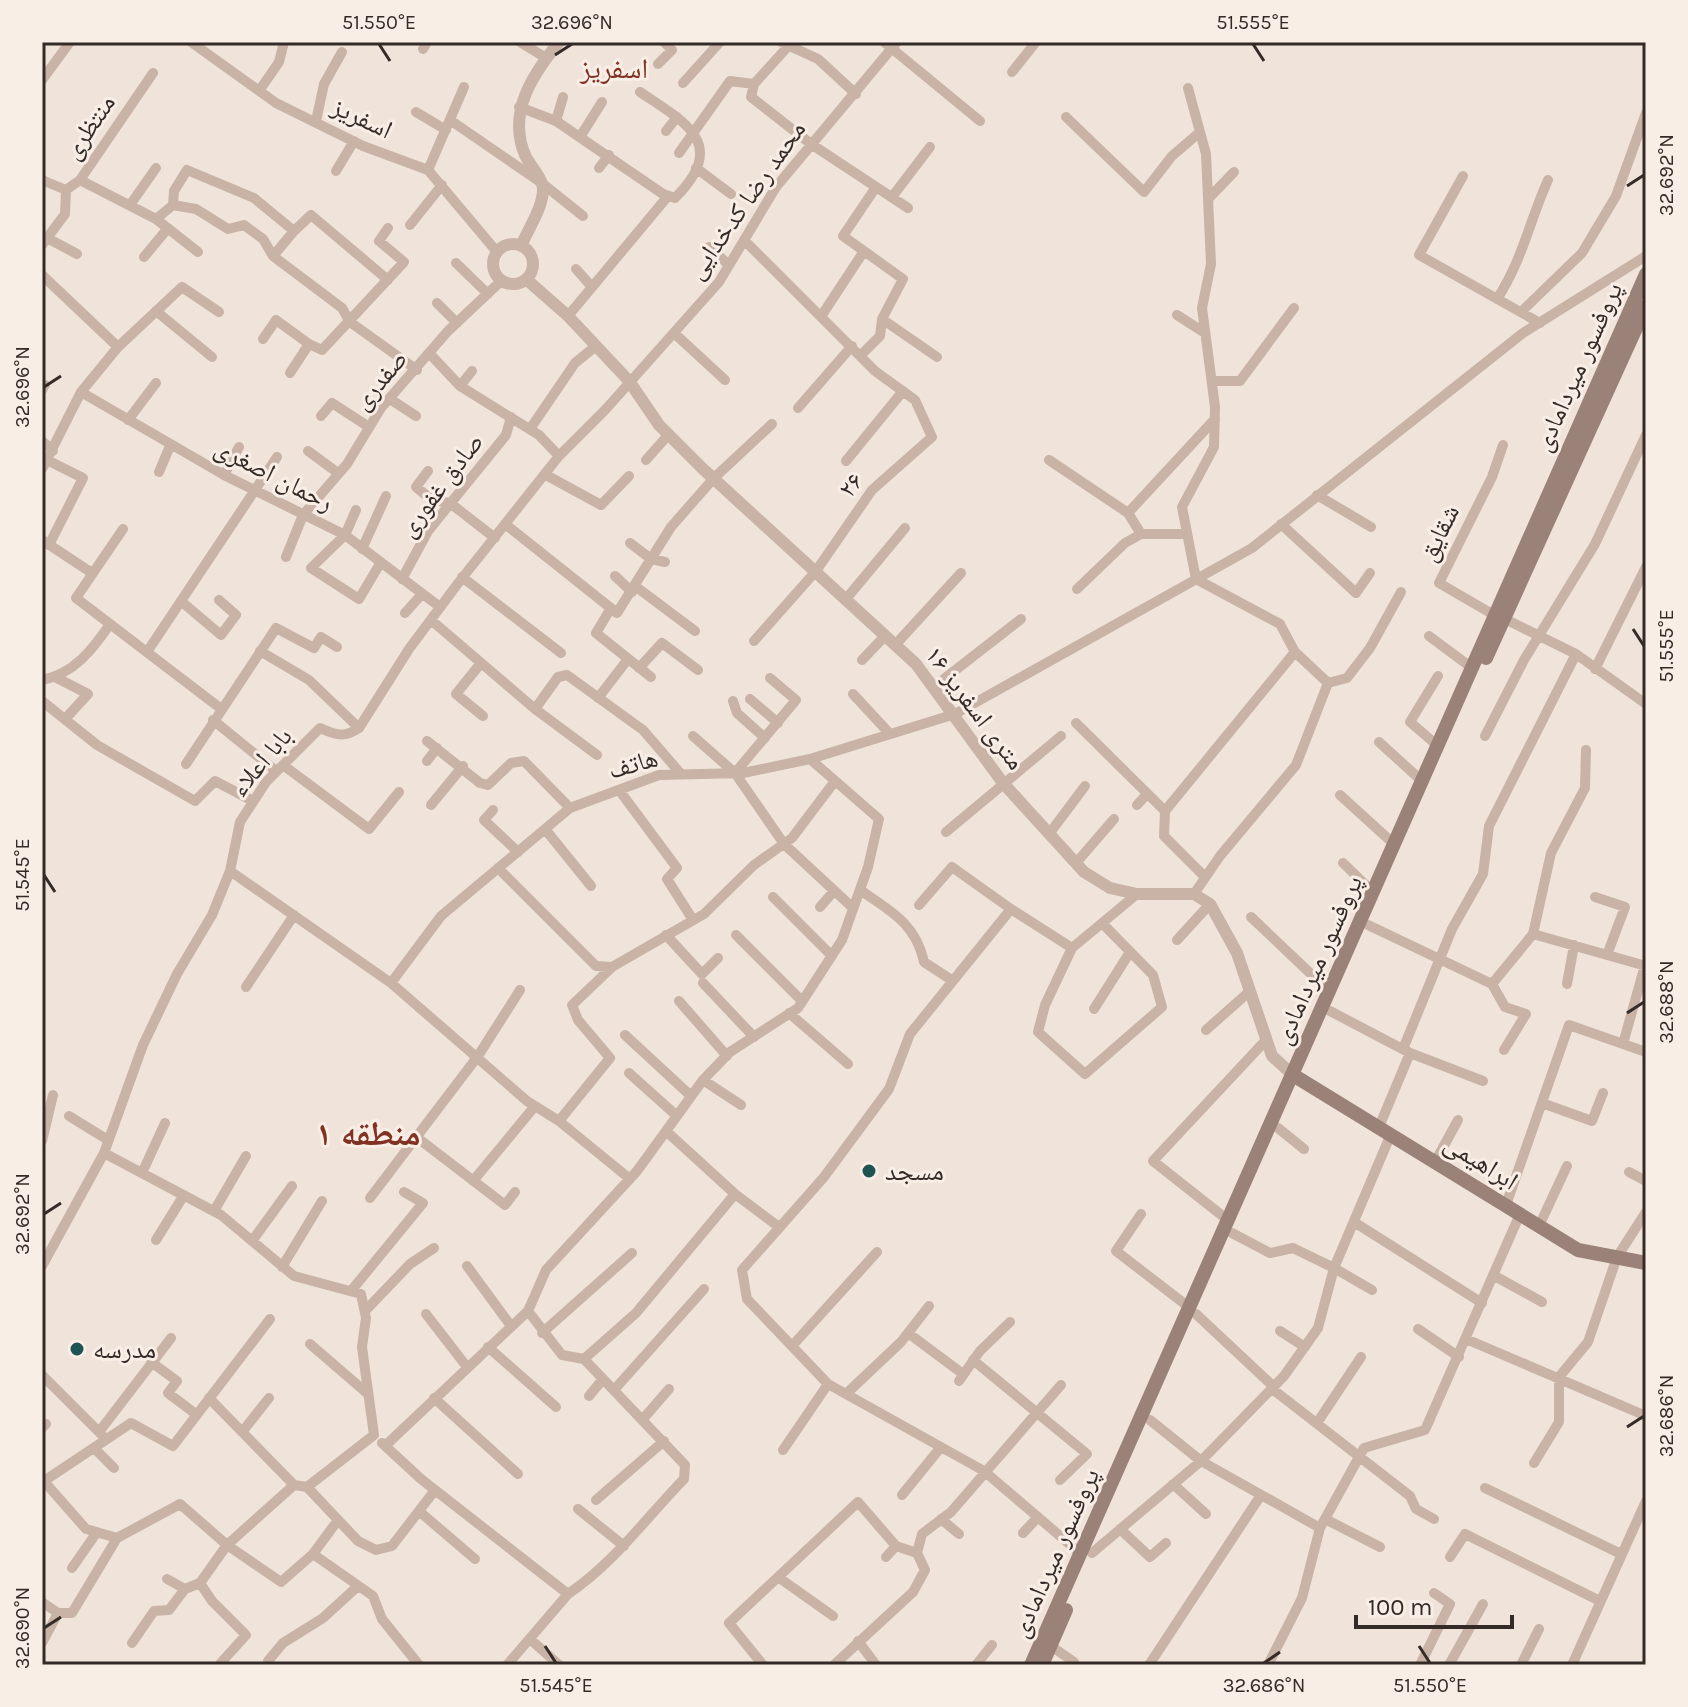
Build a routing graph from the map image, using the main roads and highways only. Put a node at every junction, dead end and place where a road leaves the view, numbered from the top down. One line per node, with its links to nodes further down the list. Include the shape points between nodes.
1 (1646, 274): 3 (main road, پروفسور میردامادی)
2 (1646, 306): 3 (main road, پروفسور میردامادی)
3 (1499, 617): 4 (main road, پروفسور میردامادی, via 1368,925); 4 (main road, پروفسور میردامادی, via 1472,668)
4 (1297, 1076): 5 (main road, پروفسور میردامادی); 5 (main road, پروفسور میردامادی); 6 (main road, ابراهیمی, via 1578,1250)
5 (1230, 1227): 7 (main road, پروفسور میردامادی)
6 (1646, 1263)
7 (1086, 1553): 8 (main road, پروفسور میردامادی); 9 (main road, پروفسور میردامادی)
8 (1031, 1665)
9 (1042, 1665)

